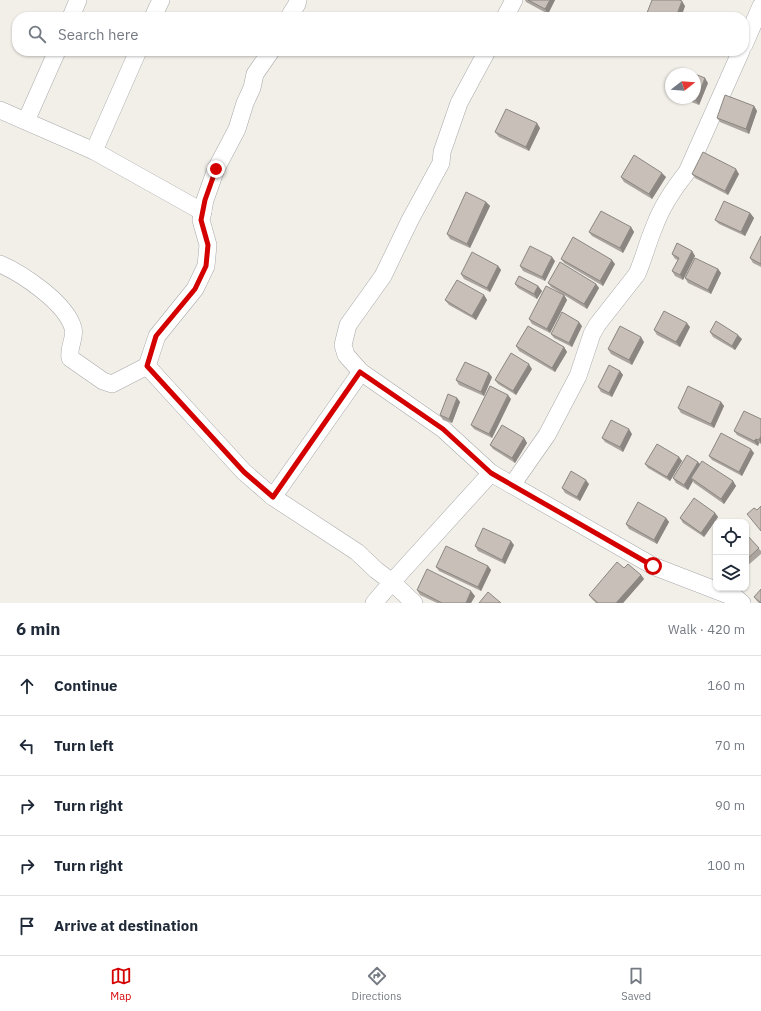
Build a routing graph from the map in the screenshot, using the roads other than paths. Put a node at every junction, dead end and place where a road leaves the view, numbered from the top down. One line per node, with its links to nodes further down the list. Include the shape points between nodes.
1 (78, 0): 6 (street)
2 (161, 0): 7 (street)
3 (298, 0): 8 (street)
4 (514, 0): 9 (street)
5 (761, 6): 10 (street)
6 (73, 12)
7 (155, 12)
8 (292, 12)
9 (508, 12)
10 (749, 34)
11 (55, 56): 17 (street)
12 (136, 56): 18 (street)
13 (267, 56): 19 (street, via 255,74 237,130 216,169)
14 (484, 56): 22 (street, via 459,103 440,163 383,276 348,325 343,345 346,355)
15 (739, 56): 24 (street, via 687,172 655,225 637,274 597,325 575,383 547,435)
16 (0, 110): 17 (street)
17 (26, 122): 18 (street)
18 (94, 151): 19 (street)
19 (203, 212): 21 (street, via 201,220 208,245 206,266 195,289 156,336)
20 (0, 264): 21 (street, via 49,295 69,318 74,329 70,358 103,381 112,384)
21 (147, 366): 25 (street, via 244,472)
22 (360, 372): 23 (street, via 443,429); 25 (street)
23 (491, 473): 24 (street); 26 (street)
24 (512, 485): 29 (street, via 653,566 736,598)
25 (273, 497): 26 (street, via 357,552)
26 (392, 582): 27 (street); 28 (street)
27 (374, 603)
28 (414, 603)
29 (742, 603)

